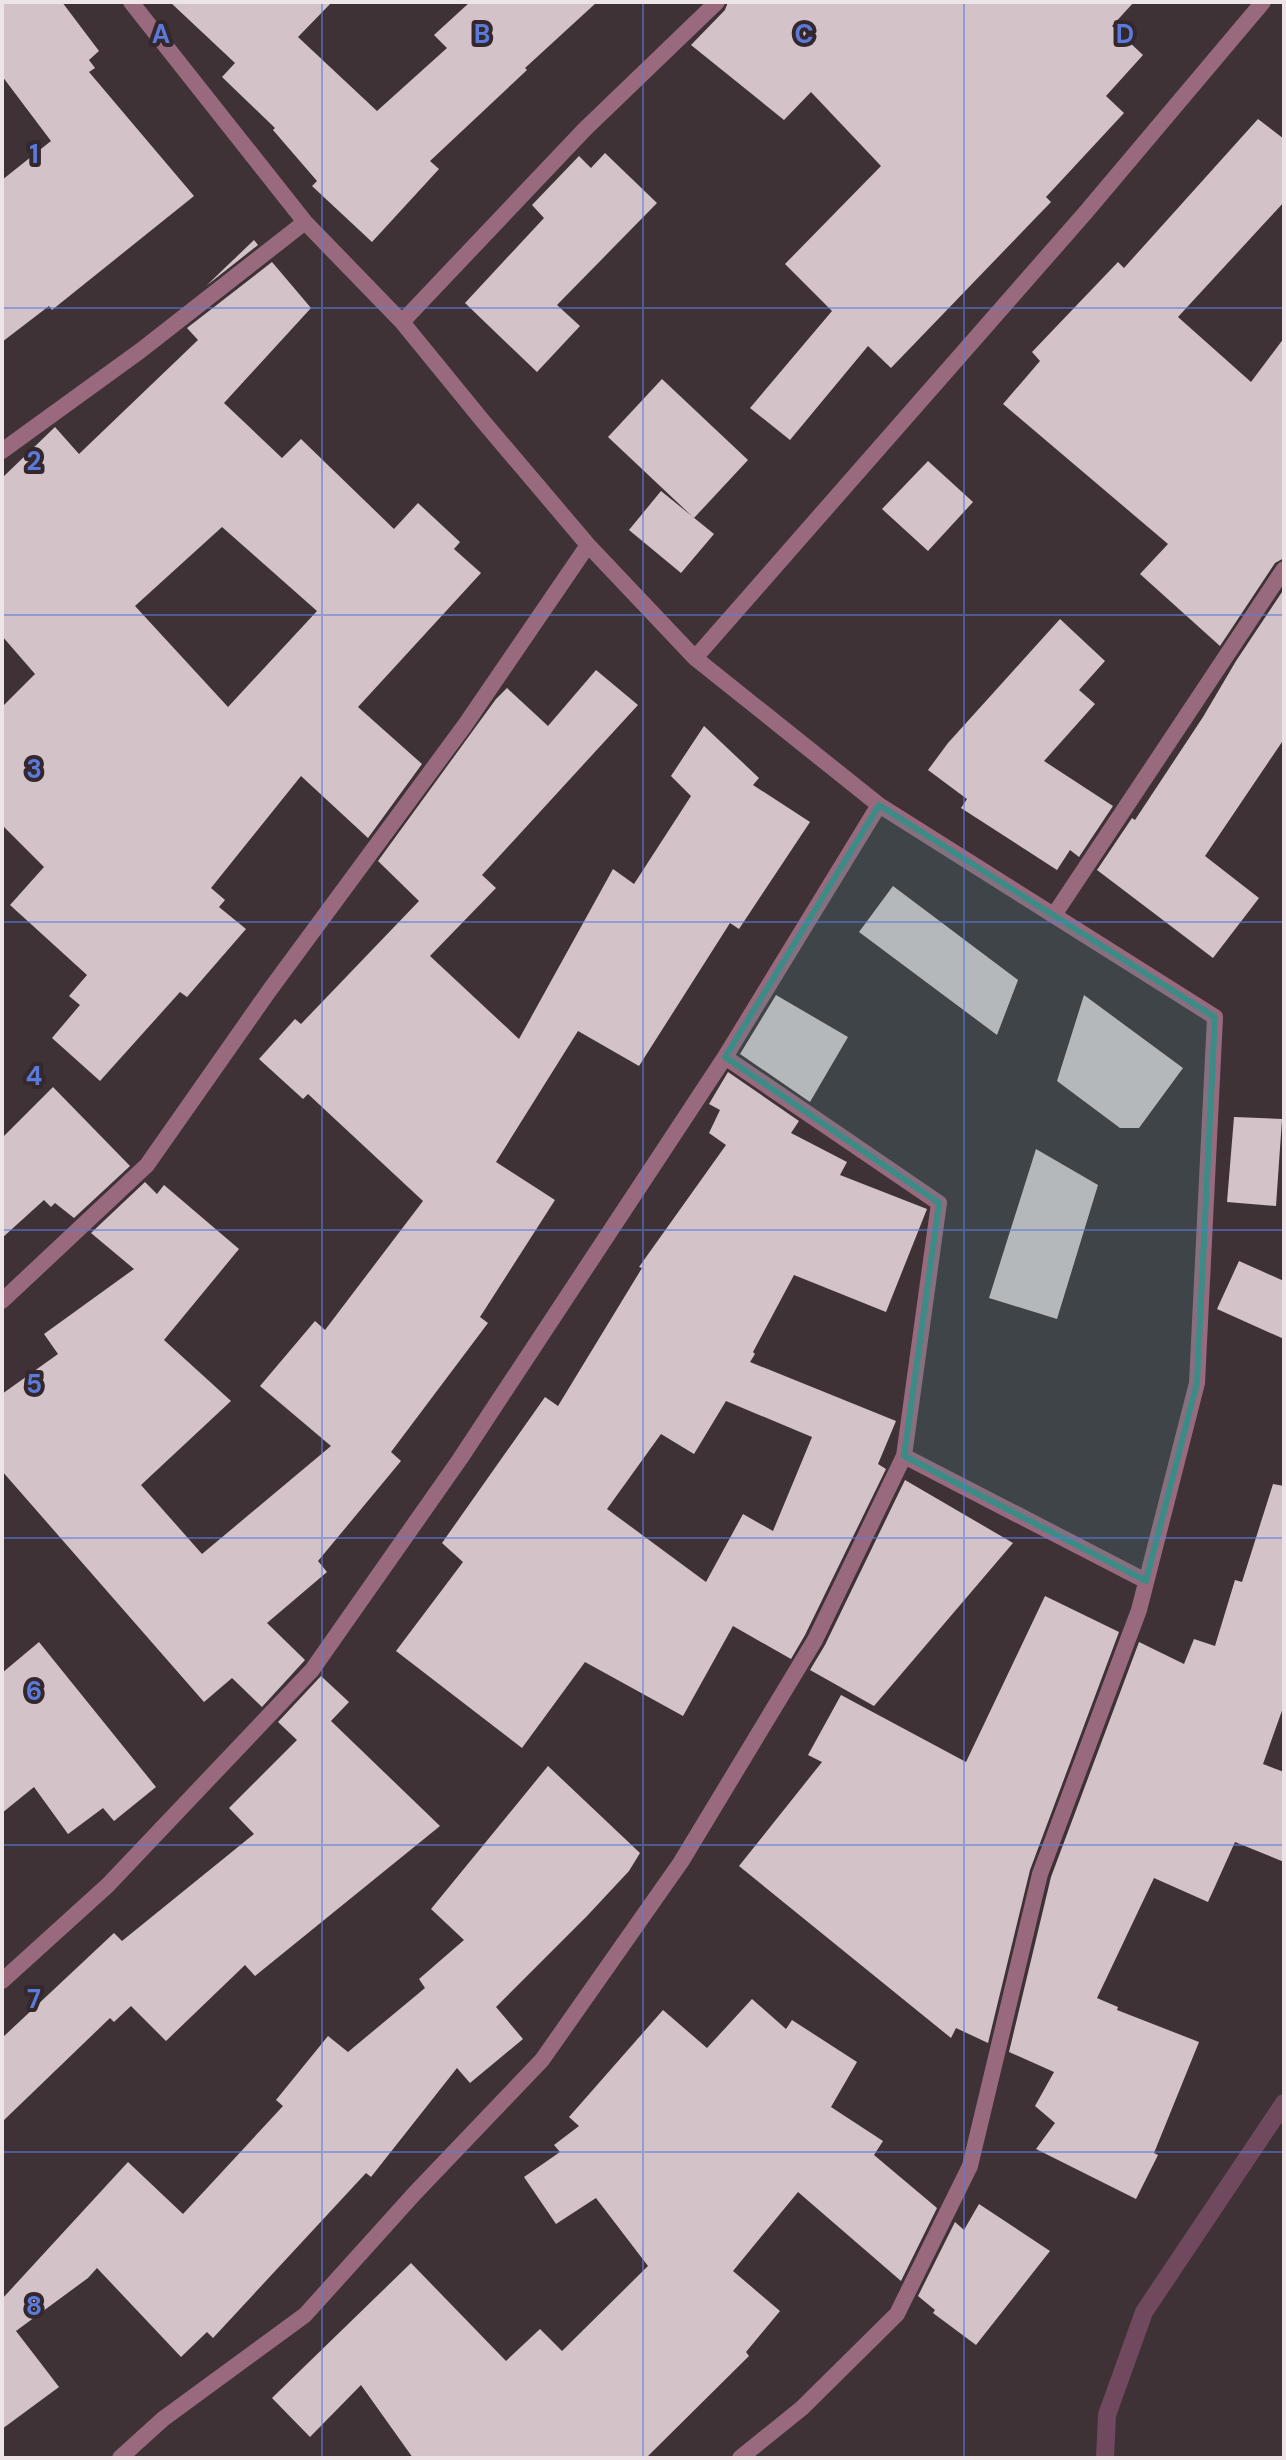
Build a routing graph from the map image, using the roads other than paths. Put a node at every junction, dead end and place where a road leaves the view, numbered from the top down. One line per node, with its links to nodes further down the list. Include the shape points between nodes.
1 (131, 2): 4 (street)
2 (717, 2): 5 (street, via 585,129)
3 (1263, 2): 9 (street)
4 (305, 222): 5 (street); 6 (street)
5 (402, 322): 7 (street)
6 (2, 451)
7 (588, 545): 9 (street); 13 (street, via 465,725 147,1165)
8 (1284, 569): 11 (street)
9 (695, 658): 10 (street)
10 (879, 805): 11 (street); 12 (street)
11 (1054, 915): 15 (street, via 1215,1017 1197,1383)
12 (725, 1057): 14 (street, via 939,1203); 16 (street, via 460,1459 312,1670 108,1885)
13 (2, 1301)
14 (904, 1456): 15 (street); 17 (street, via 815,1640 681,1862 542,2060 305,2315 163,2419)
15 (1146, 1581): 18 (street, via 1040,1874 970,2166 897,2314 802,2408)
16 (2, 1981)
17 (120, 2458)
18 (740, 2458)

